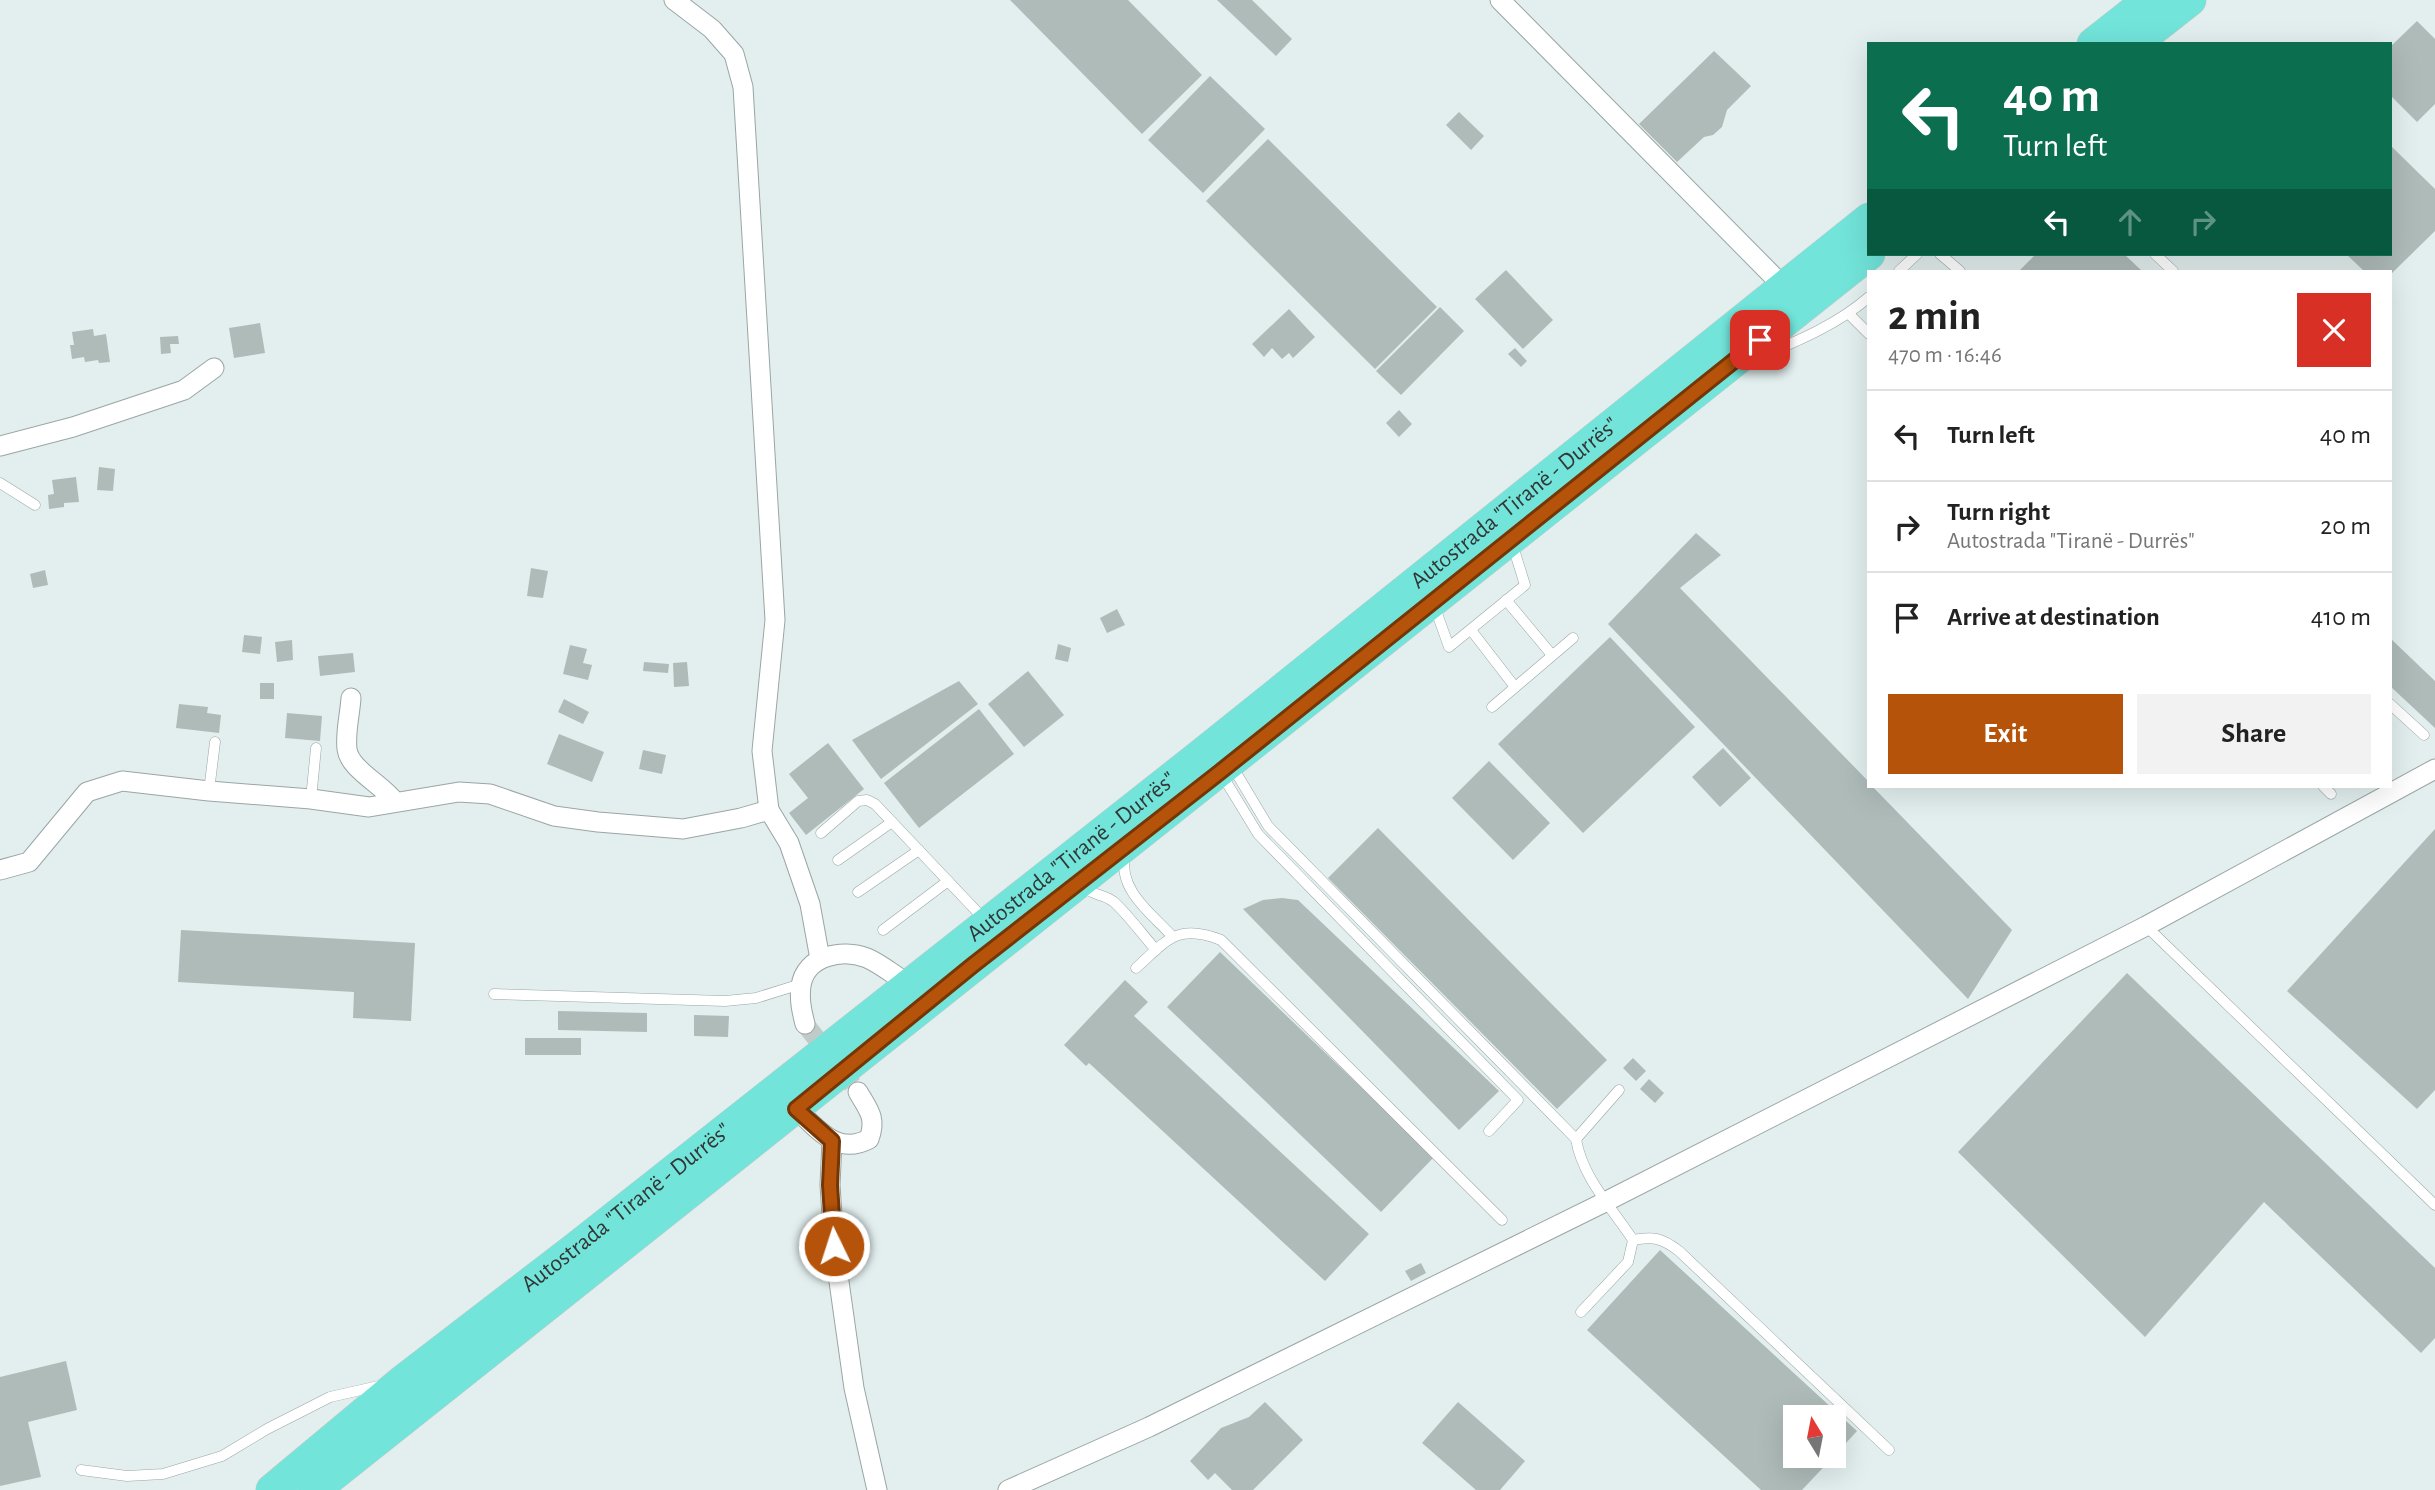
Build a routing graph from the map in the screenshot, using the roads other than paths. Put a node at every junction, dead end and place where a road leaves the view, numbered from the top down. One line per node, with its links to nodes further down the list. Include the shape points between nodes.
1 (674, 0): 44 (street, via 712,29 734,54 743,87 775,620 762,751)
2 (1500, 0): 15 (street)
3 (2149, 0): 5 (highway)
4 (2190, 0): 6 (highway)
5 (2096, 42)
6 (2137, 42)
7 (1867, 221): 15 (highway, Autostrada "Tiranë - Durrës")
8 (1867, 256): 20 (highway, Autostrada "Tiranë - Durrës")
9 (1915, 256): 12 (lane)
10 (1942, 256): 13 (lane)
11 (2157, 256): 14 (lane)
12 (1900, 270)
13 (1958, 270)
14 (2172, 270)
15 (1783, 286): 54 (highway, Autostrada "Tiranë - Durrës")
16 (1867, 299): 17 (lane)
17 (1849, 314): 18 (lane); 20 (lane)
18 (1867, 332)
19 (214, 368): 21 (street, via 184,390)
20 (1716, 375): 24 (highway, Autostrada "Tiranë - Durrës")
21 (0, 446)
22 (0, 483): 23 (lane)
23 (35, 505)
24 (1511, 539): 25 (lane, via 1525,585); 26 (highway, Autostrada "Tiranë - Durrës")
25 (1506, 600): 27 (lane); 29 (lane)
26 (1433, 601): 27 (lane, via 1449,648); 37 (highway, Autostrada "Tiranë - Durrës")
27 (1471, 630): 30 (lane)
28 (1573, 638): 29 (lane)
29 (1552, 655): 30 (lane)
30 (1515, 687): 33 (lane)
31 (351, 698): 43 (street, via 349,756)
32 (2392, 706): 34 (lane)
33 (1492, 707)
34 (2424, 735)
35 (215, 742): 40 (lane)
36 (316, 748): 42 (lane)
37 (1225, 767): 47 (highway, Autostrada "Tiranë - Durrës"); 68 (lane, via 1258,834 1518,1100); 69 (lane, via 1268,826)
38 (2435, 769): 55 (street)
39 (2325, 788): 41 (lane)
40 (209, 791): 42 (street); 50 (street, via 122,781 87,792 29,862)
41 (2331, 794)
42 (311, 799): 43 (street, via 369,807)
43 (395, 802): 44 (street, via 459,792 490,794 554,816 683,829)
44 (769, 810): 59 (street, via 789,843 810,904)
45 (892, 822): 46 (lane, via 875,804 858,801); 48 (lane); 49 (lane)
46 (821, 833)
47 (1139, 834): 52 (highway, Autostrada "Tiranë - Durrës"); 57 (lane, via 1124,858 1127,883)
48 (919, 850): 51 (lane); 53 (lane)
49 (838, 860)
50 (0, 870)
51 (948, 881): 54 (lane); 56 (lane)
52 (1079, 881): 58 (lane, via 1087,891 1112,900); 67 (highway, Autostrada "Tiranë - Durrës")
53 (858, 892)
54 (987, 922): 62 (highway, Autostrada "Tiranë - Durrës")
55 (2146, 926): 71 (street); 72 (lane)
56 (883, 930)
57 (1172, 936): 58 (lane); 73 (lane, via 1207,934 1222,940)
58 (1156, 950): 60 (lane)
59 (820, 959): 61 (street); 62 (street, via 842,953 866,958)
60 (1136, 968)
61 (801, 984): 63 (lane, via 725,1002); 64 (street, via 800,1005)
62 (909, 984): 76 (highway, Autostrada "Tiranë - Durrës")
63 (494, 995)
64 (806, 1024)
65 (1619, 1090): 69 (lane)
66 (858, 1092): 70 (street, via 871,1114 869,1139 846,1146)
67 (796, 1109): 70 (street); 80 (highway, Autostrada "Tiranë - Durrës")
68 (1489, 1131)
69 (1576, 1139): 71 (lane, via 1585,1171)
70 (832, 1141): 81 (street, via 834,1246 854,1388)
71 (1607, 1201): 74 (lane); 82 (street, via 1149,1427)
72 (2435, 1205)
73 (1502, 1220)
74 (1633, 1240): 75 (lane, via 1628,1262); 77 (lane, via 1653,1236 1666,1240)
75 (1581, 1312)
76 (404, 1380): 78 (lane, via 330,1396 222,1456 163,1474); 79 (highway, Autostrada "Tiranë - Durrës")
77 (1889, 1450)
78 (81, 1471)
79 (272, 1490)
80 (314, 1490)
81 (877, 1490)
82 (1008, 1490)

